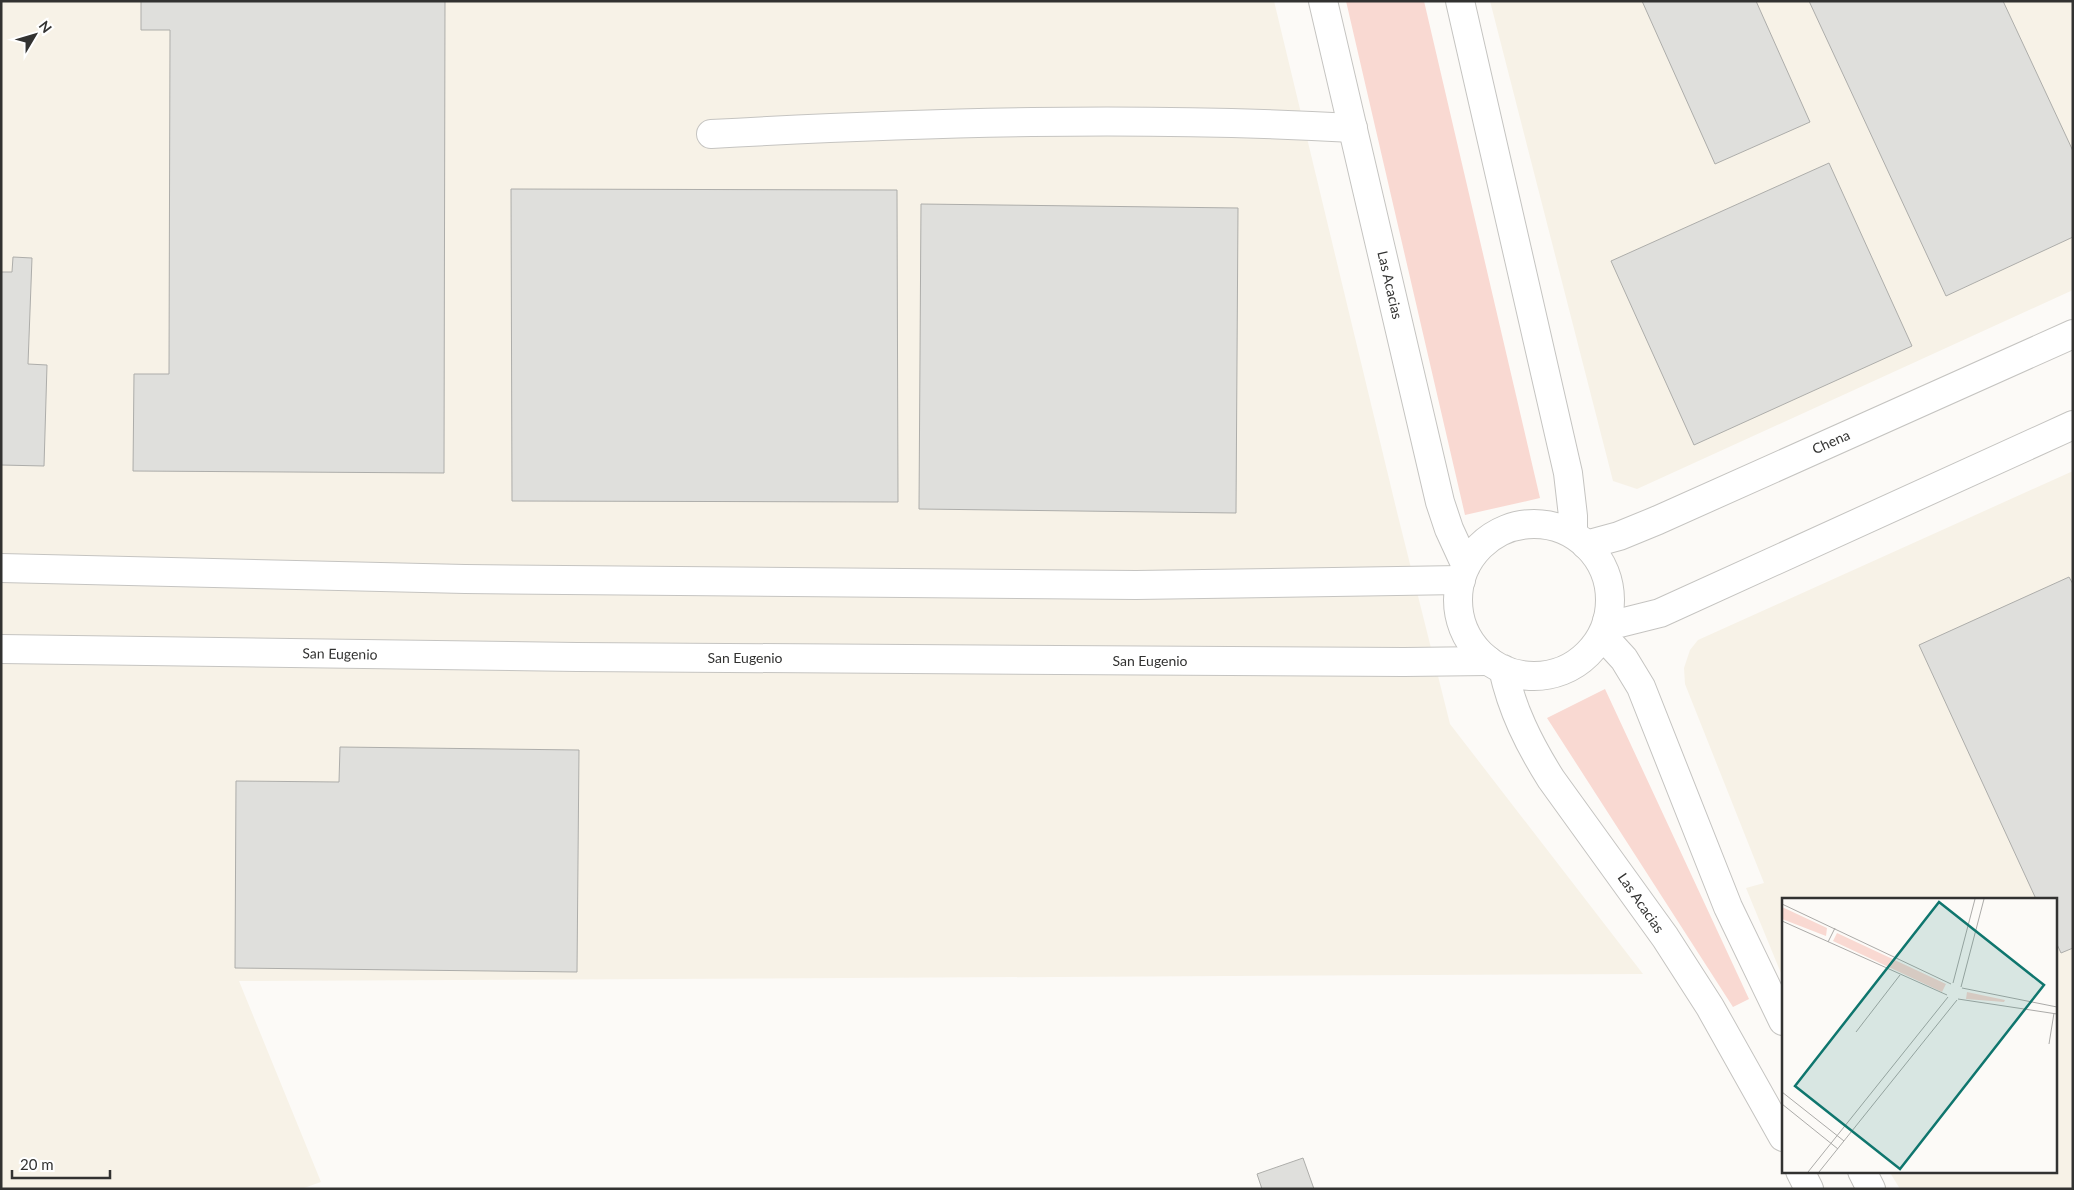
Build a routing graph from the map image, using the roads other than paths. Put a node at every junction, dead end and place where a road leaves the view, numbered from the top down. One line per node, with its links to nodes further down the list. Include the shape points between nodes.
1 (1323, 1): 3 (street, Las Acacias)
2 (1460, 1): 7 (street, via 1568,474)
3 (1353, 128): 4 (street, via 1147,122 979,122); 9 (street, Las Acacias, via 1440,502)
4 (711, 134)
5 (2073, 334): 7 (street, Chena, via 1658,520 1618,536)
6 (2073, 425): 10 (street, via 1660,612)
7 (1579, 540): 9 (street, via 1557,527 1521,525 1489,539 1476,551); 10 (street, via 1597,558 1605,572 1610,604)
8 (1, 568): 9 (street, via 465,579 1136,585)
9 (1464, 573): 12 (street, via 1459,611 1463,625 1478,650)
10 (1604, 628): 12 (street, via 1594,647 1584,657 1559,671 1531,676); 13 (street, via 1641,687 1728,906)
11 (1, 649): 12 (street, San Eugenio)
12 (1496, 665): 14 (street, Las Acacias, via 1534,753 1665,937 1710,1007)
13 (1782, 1019)
14 (1782, 1136)
15 (1800, 1172): 17 (street)
16 (1862, 1172): 18 (street)
17 (1809, 1189)
18 (1871, 1189)

